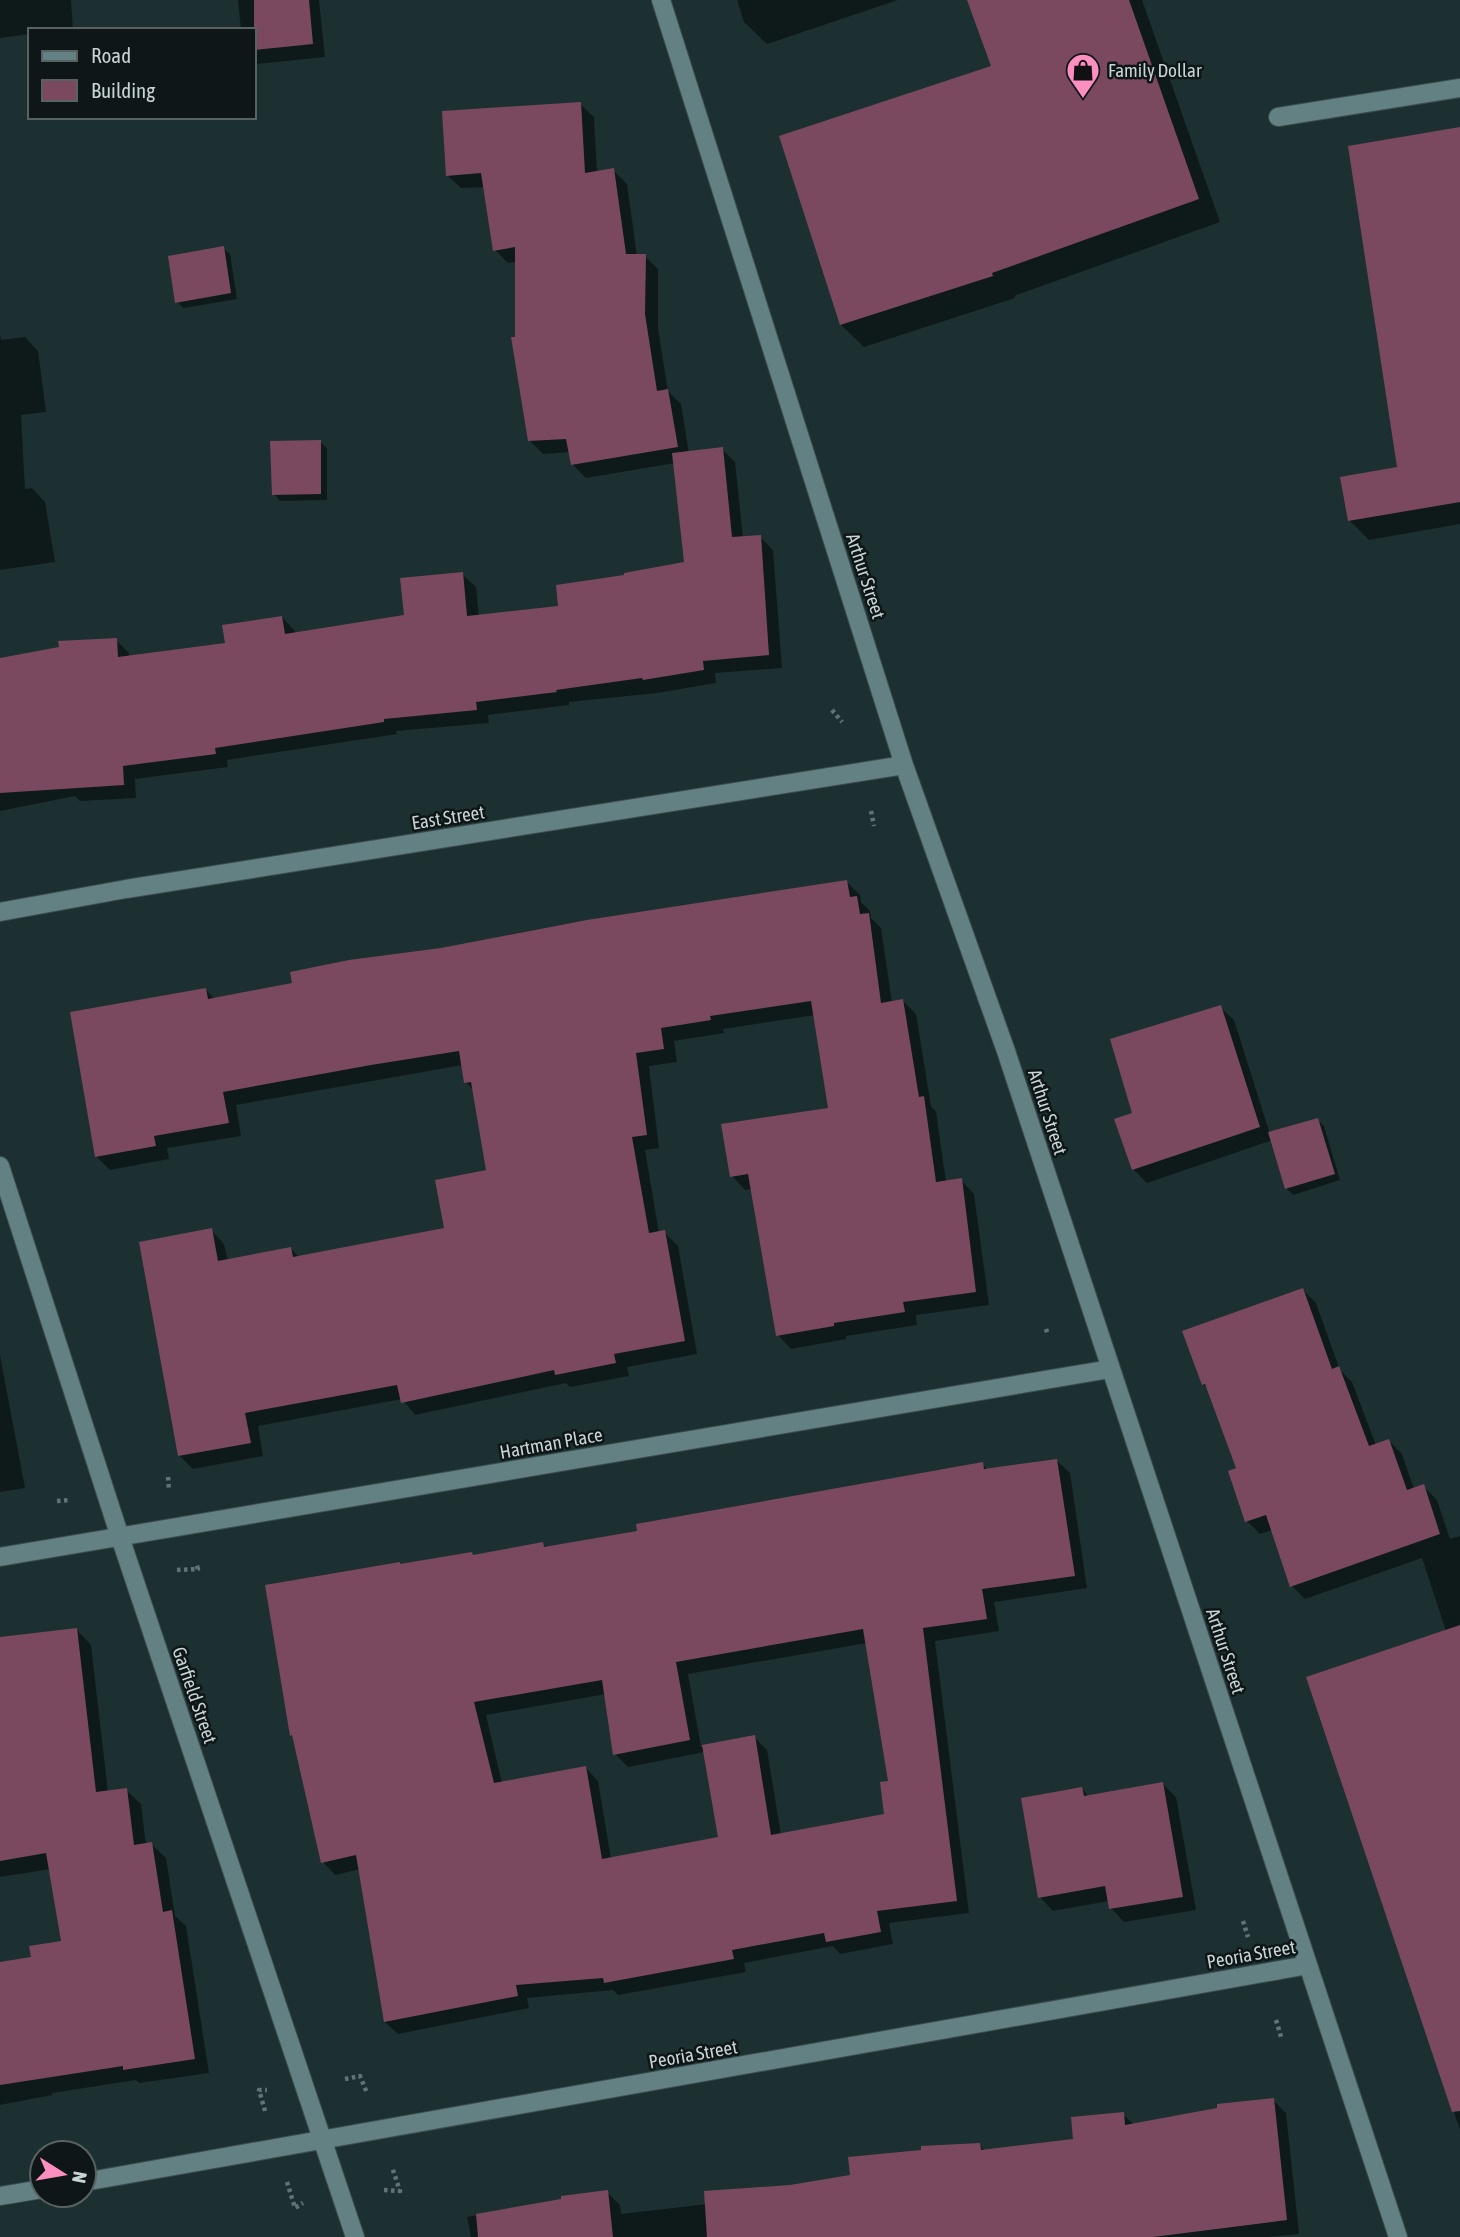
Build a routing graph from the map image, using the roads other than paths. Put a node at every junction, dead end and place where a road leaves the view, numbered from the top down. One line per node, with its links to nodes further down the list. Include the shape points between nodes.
1 (661, 0): 4 (street, Arthur Street)
2 (1460, 88): 3 (street)
3 (1278, 117)
4 (904, 765): 5 (street, East Street); 7 (street, Arthur Street, via 1006,1051)
5 (0, 912)
6 (0, 1166): 8 (street, Garfield Street)
7 (1110, 1369): 8 (street, Hartman Place); 10 (street, Arthur Street)
8 (120, 1537): 9 (street, Hartman Place); 11 (street, Garfield Street)
9 (0, 1557)
10 (1308, 1965): 11 (street, Peoria Street); 16 (street, Arthur Street)
11 (323, 2141): 12 (street, Peoria Street); 15 (street, Garfield Street)
12 (98, 2180)
13 (28, 2191): 14 (street)
14 (0, 2196)
15 (355, 2237)
16 (1398, 2237)

